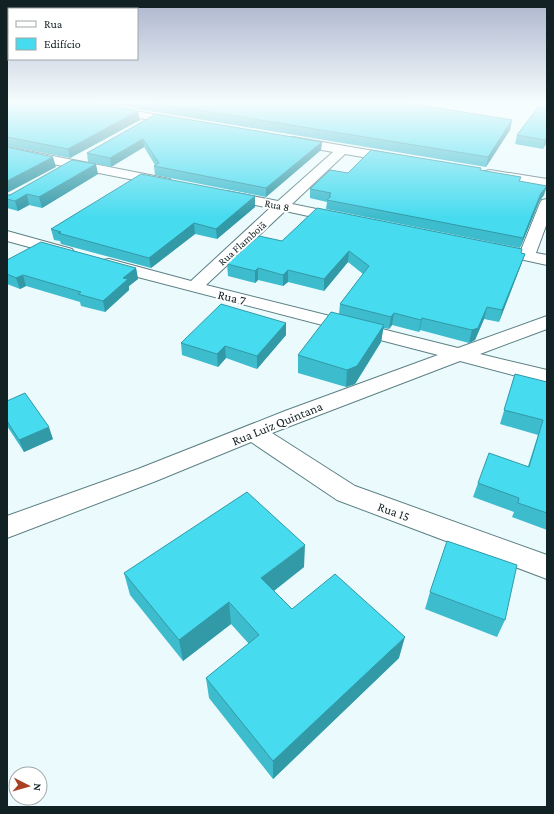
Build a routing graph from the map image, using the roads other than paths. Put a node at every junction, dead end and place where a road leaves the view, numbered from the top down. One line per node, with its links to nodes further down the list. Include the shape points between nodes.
1 (291, 141): 2 (street)
2 (342, 150): 5 (street); 13 (street, Rua Flamboiã)
3 (7, 151): 6 (street)
4 (88, 157): 6 (street)
5 (405, 160)
6 (74, 164): 8 (street); 10 (street)
7 (476, 172): 9 (street)
8 (54, 175)
9 (547, 183)
10 (175, 184)
11 (213, 192): 13 (street, Rua 8)
12 (547, 203): 17 (street)
13 (282, 206): 14 (street, Rua 8); 19 (street, Rua Flamboiã)
14 (351, 220)
15 (7, 236): 19 (street, Rua 7)
16 (481, 246): 17 (street)
17 (527, 255): 18 (street)
18 (547, 260)
19 (194, 287): 21 (street, Rua 7)
20 (547, 322): 21 (street, Rua Luiz Quintana)
21 (458, 355): 22 (street); 23 (street, Rua Luiz Quintana)
22 (547, 377)
23 (253, 432): 24 (street, Rua Luiz Quintana); 25 (street, Rua 15, via 346,494)
24 (7, 527)
25 (547, 567)

